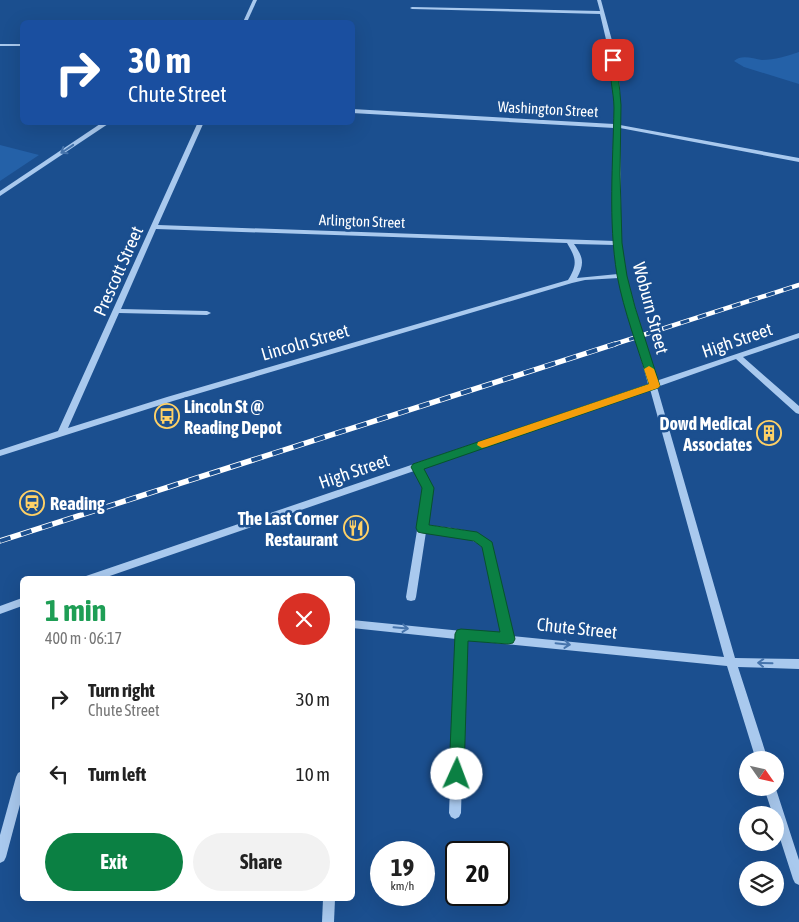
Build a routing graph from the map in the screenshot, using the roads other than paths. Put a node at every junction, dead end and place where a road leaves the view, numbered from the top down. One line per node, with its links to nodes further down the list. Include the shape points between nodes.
1 (254, 0): 5 (street)
2 (599, 0): 4 (street, Woburn Street)
3 (412, 8): 4 (street)
4 (603, 13): 11 (street, Woburn Street, via 616,73)
5 (246, 20)
6 (0, 45): 7 (street)
7 (20, 46)
8 (355, 111): 11 (street, Washington Street)
9 (104, 125): 13 (street, one-way to 13)
10 (200, 125): 14 (street, Prescott Street)
11 (617, 126): 12 (street, Washington Street); 16 (street, Woburn Street)
12 (799, 160)
13 (0, 194)
14 (154, 227): 15 (street, Arlington Street); 19 (street, Prescott Street)
15 (570, 242): 16 (street, Arlington Street); 18 (street, via 580,260)
16 (618, 243): 17 (street, Woburn Street)
17 (622, 276): 18 (street, Lincoln Street); 23 (street, Woburn Street)
18 (571, 281): 25 (street, Lincoln Street, via 170,398)
19 (116, 311): 20 (street); 25 (street, Prescott Street)
20 (207, 313)
21 (799, 335): 22 (street, High Street)
22 (738, 357): 23 (street, High Street); 24 (street)
23 (655, 386): 27 (street, High Street); 36 (street, Woburn Street)
24 (799, 411)
25 (62, 433): 26 (street, Lincoln Street)
26 (0, 453)
27 (417, 467): 28 (street, via 428,488); 29 (street, High Street)
28 (422, 528): 30 (street); 35 (street, via 477,537 486,543)
29 (98, 576)
30 (411, 597)
31 (20, 603): 32 (street)
32 (0, 610)
33 (355, 624): 34 (street, Chute Street, one-way to 34)
34 (461, 634): 35 (street, Chute Street); 41 (street)
35 (508, 639): 36 (street, Chute Street, one-way to 36)
36 (731, 662): 37 (street, Chute Street, one-way to 36); 38 (street, Woburn Street)
37 (799, 664)
38 (759, 751)
39 (20, 785): 42 (street)
40 (773, 796): 43 (street)
41 (455, 814)
42 (0, 857)
43 (799, 879)
44 (329, 901): 45 (street)
45 (328, 922)

